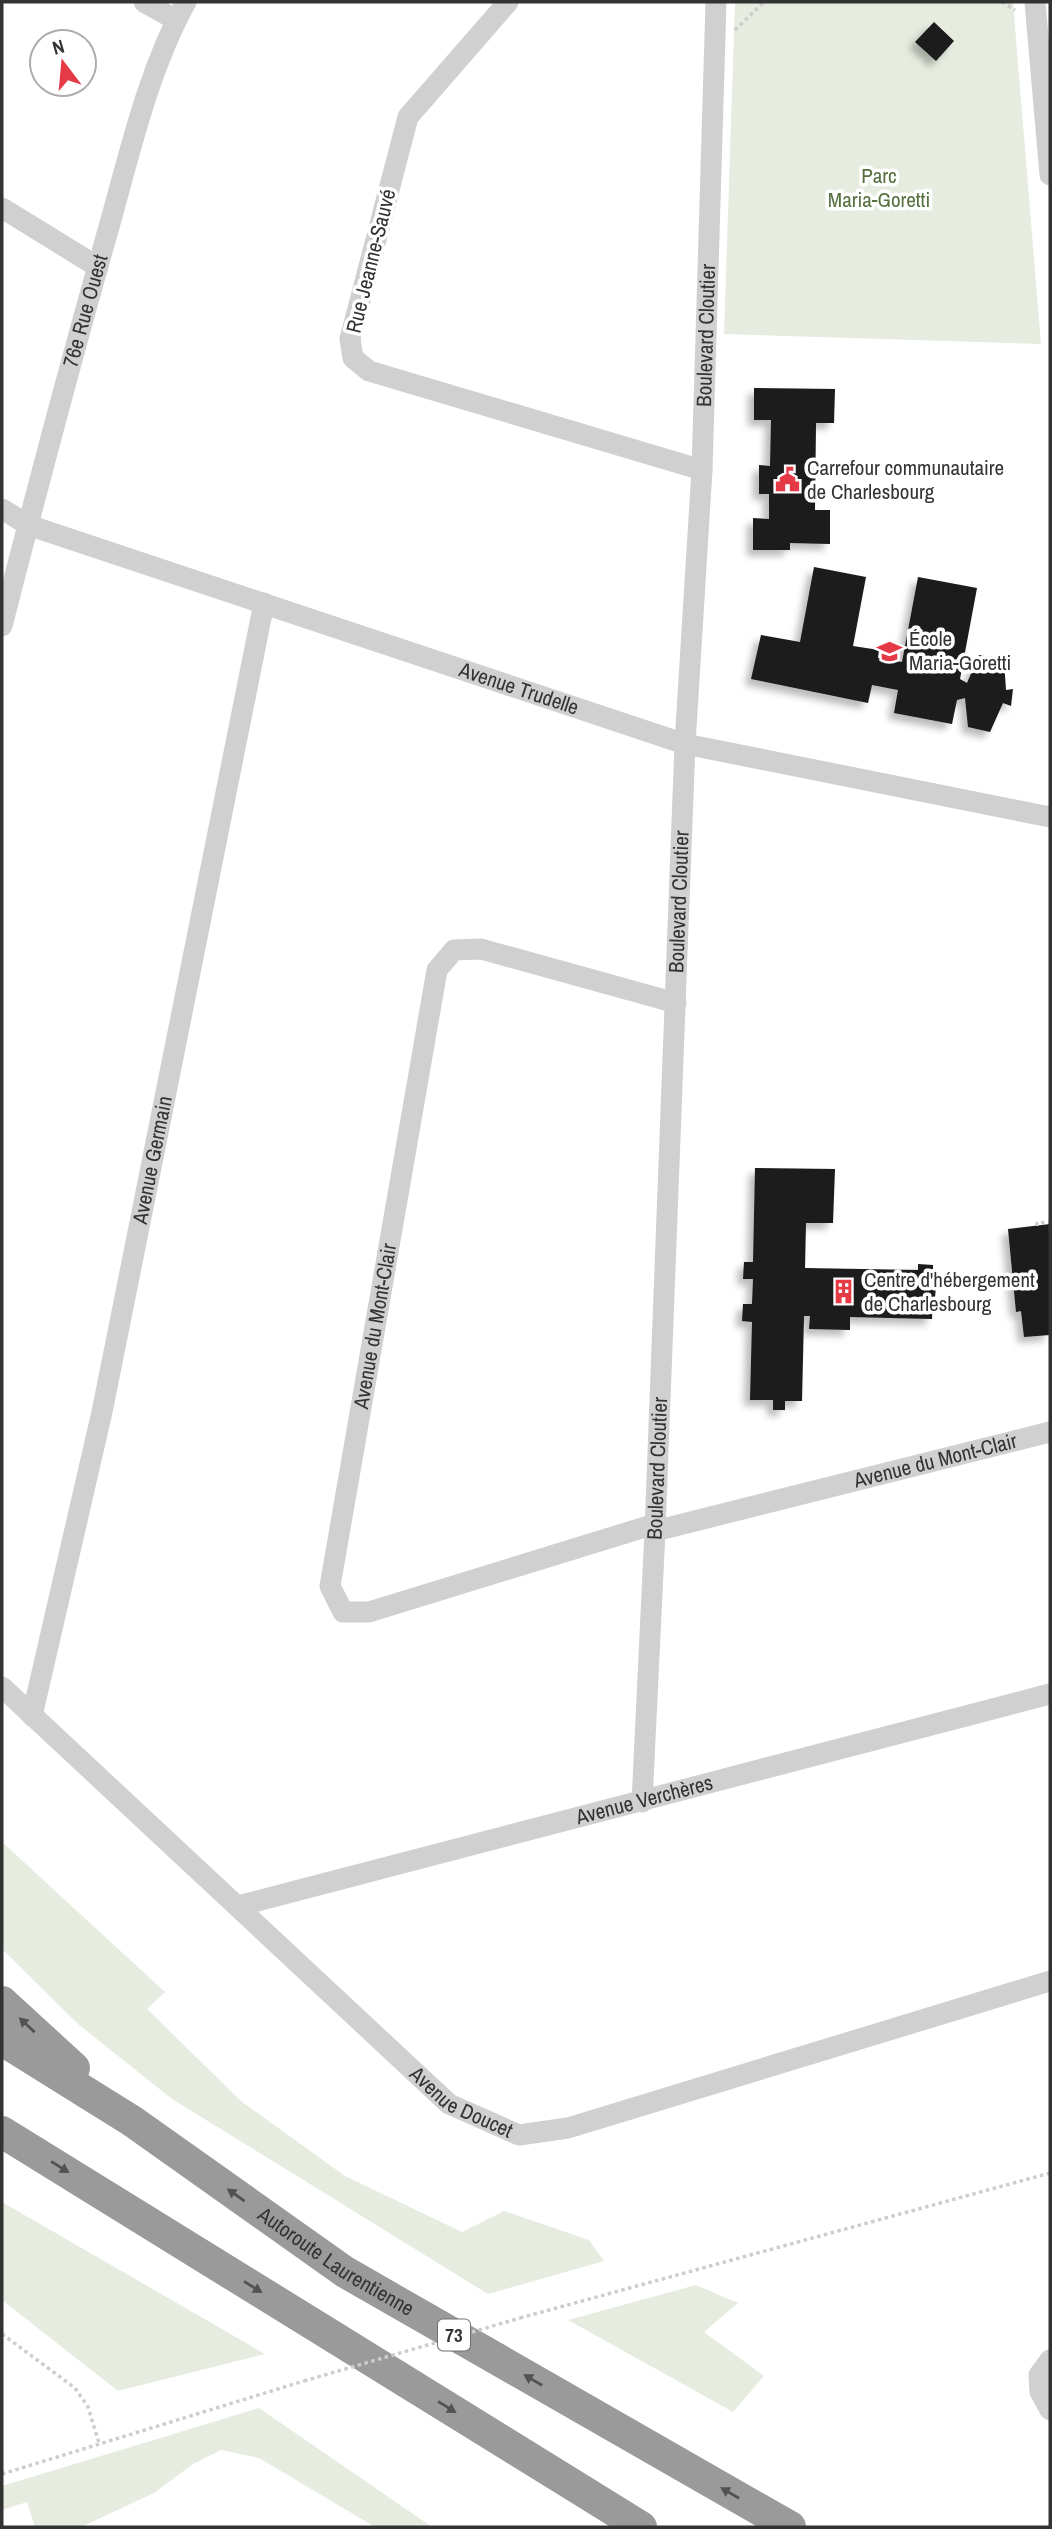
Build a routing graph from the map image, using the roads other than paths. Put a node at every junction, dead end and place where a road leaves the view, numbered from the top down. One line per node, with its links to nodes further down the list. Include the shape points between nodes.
1 (144, 2): 5 (street)
2 (508, 2): 9 (street, Rue Jeanne-Sauvé, via 408,117 349,339 353,358 369,371)
3 (716, 2): 9 (street, Boulevard Cloutier)
4 (1035, 2): 6 (street)
5 (181, 11): 8 (street, 76e Rue Ouest, via 142,109)
6 (1050, 175)
7 (2, 208): 8 (street)
8 (98, 267): 11 (street, 76e Rue Ouest)
9 (702, 470): 14 (street, Boulevard Cloutier)
10 (2, 509): 11 (street, Avenue Trudelle)
11 (28, 525): 12 (street, Avenue Trudelle); 13 (street, 76e Rue Ouest)
12 (264, 603): 14 (street, Avenue Trudelle); 21 (street, Avenue Germain, via 102,1412)
13 (2, 626)
14 (685, 744): 15 (street, Avenue Trudelle); 16 (street, Boulevard Cloutier)
15 (1050, 817)
16 (677, 1003): 18 (street, Boulevard Cloutier); 18 (street, Avenue du Mont-Clair, via 481,949 454,950 437,970 330,1586 343,1612 369,1612)
17 (1050, 1432): 18 (street, Avenue du Mont-Clair)
18 (655, 1527): 22 (street, Boulevard Cloutier)
19 (2, 1687): 21 (street, Avenue Doucet)
20 (1050, 1694): 22 (street, Avenue Verchères)
21 (32, 1716): 23 (street, Avenue Doucet)
22 (642, 1802): 23 (street, Avenue Verchères)
23 (238, 1906): 24 (street, Avenue Doucet, via 449,2104 519,2135 568,2128)
24 (1050, 1981)
25 (2, 2002): 27 (highway, one-way to 25)
26 (2, 2040): 27 (highway, Autoroute Laurentienne / 73)
27 (132, 2121): 32 (highway, Autoroute Laurentienne / 73, one-way to 27, via 345,2272)
28 (2, 2132): 31 (highway, one-way to 31)
29 (1050, 2360): 30 (street, via 1039,2375 1040,2392)
30 (1050, 2410)
31 (641, 2527)
32 (790, 2527)

